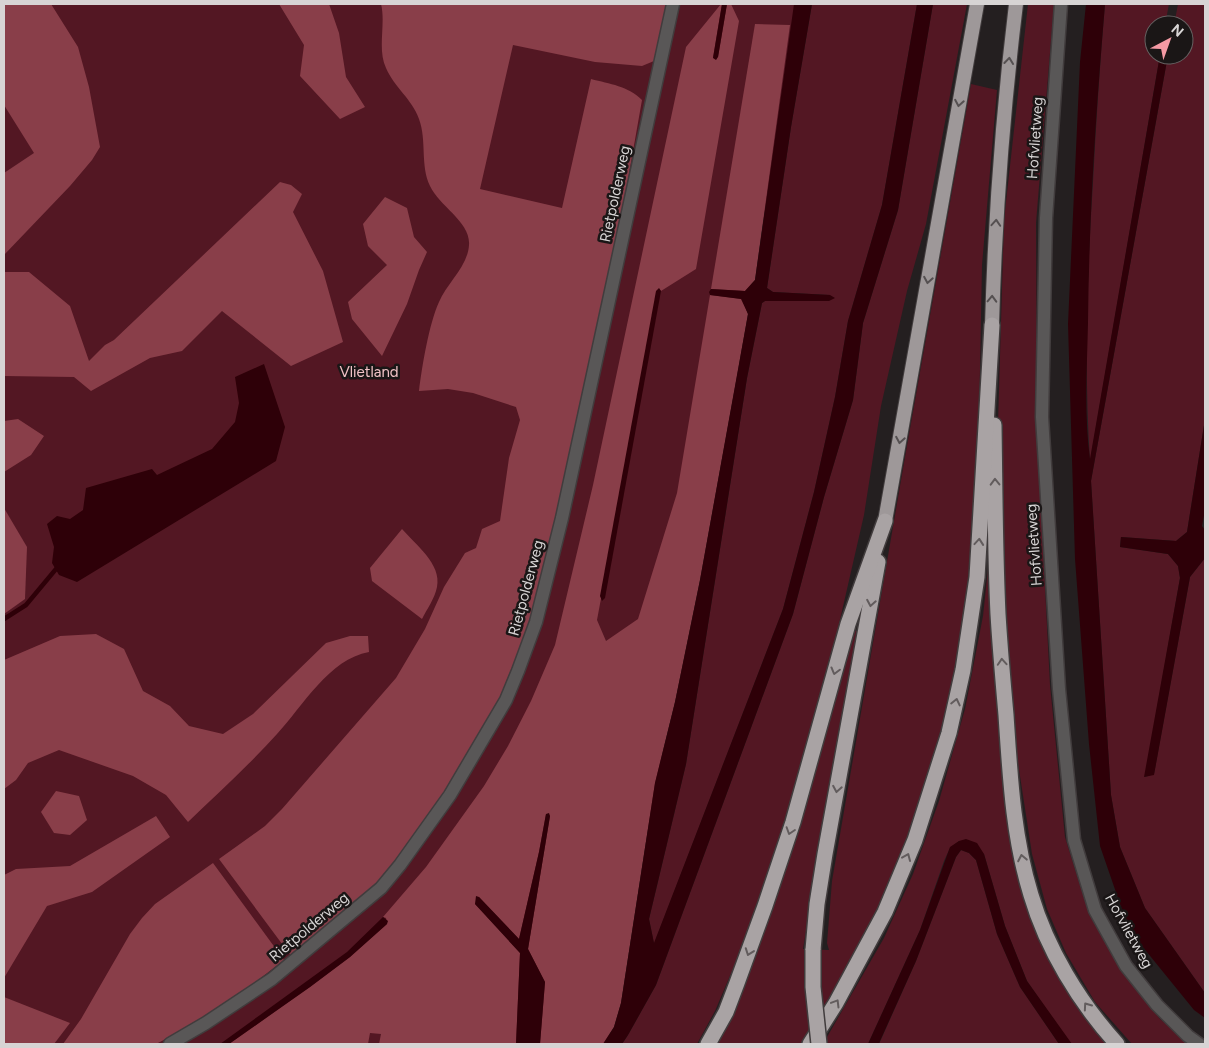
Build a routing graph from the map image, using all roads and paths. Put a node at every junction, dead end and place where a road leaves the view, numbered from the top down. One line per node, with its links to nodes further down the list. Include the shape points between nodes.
1 (673, 4): 7 (street, Rietpolderweg, via 562,518 536,622 506,700 450,795 381,888 272,979)
2 (977, 4): 6 (highway, one-way to 6)
3 (1016, 4): 5 (highway, one-way to 3, via 999,174)
4 (1061, 4): 12 (street, Hofvlietweg, via 1046,218 1042,417 1059,689 1074,840 1095,910 1126,966 1157,1005)
5 (992, 325): 9 (highway, one-way to 5, via 885,912 914,840 949,733 963,670 977,576); 11 (highway, one-way to 5, via 1088,1009 1054,952 1031,895 1022,861 1007,732 998,613)
6 (885, 521): 8 (highway, one-way to 8, via 848,624 795,814 756,933 726,1012); 10 (highway, one-way to 10, bridge, via 817,904 813,986)
7 (170, 1044)
8 (708, 1044)
9 (810, 1044)
10 (819, 1044)
11 (1116, 1044)
12 (1199, 1044)

